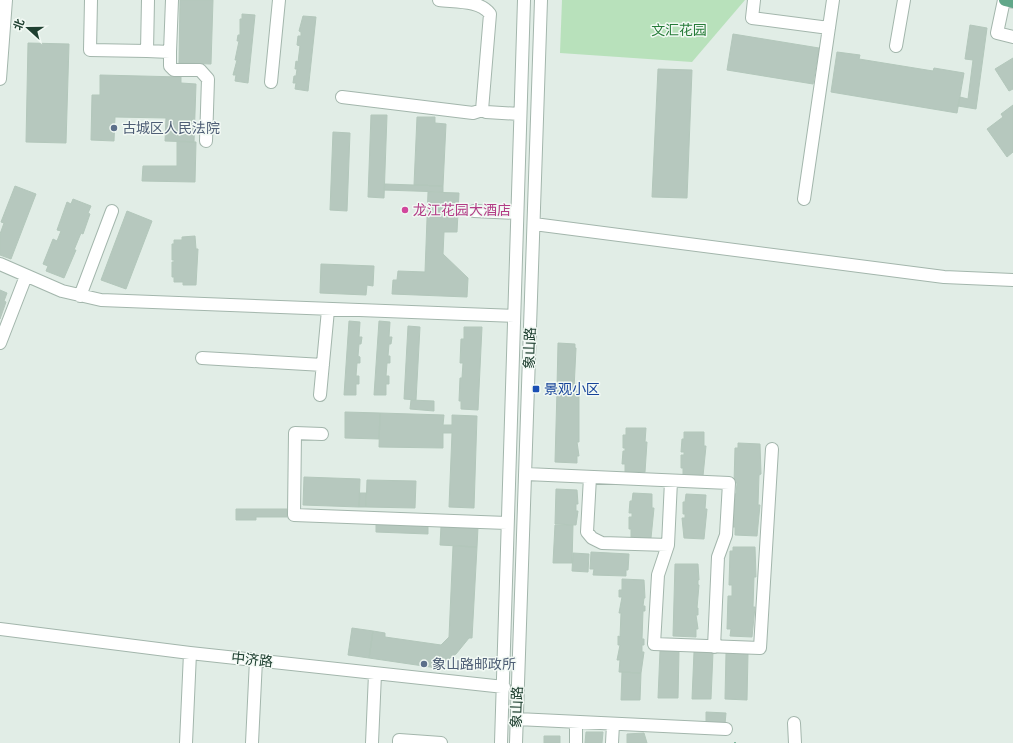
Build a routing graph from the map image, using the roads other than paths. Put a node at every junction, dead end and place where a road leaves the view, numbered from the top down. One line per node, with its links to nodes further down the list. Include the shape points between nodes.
1 (6, 0): 14 (street)
2 (91, 0): 18 (street, via 90,50)
3 (148, 0): 18 (street)
4 (172, 0): 19 (street)
5 (279, 0): 21 (street)
6 (439, 0): 23 (street, via 478,4 490,14)
7 (524, 0): 24 (street, 象山路)
8 (541, 0): 30 (street, 象山路)
9 (754, 0): 15 (street, via 752,18)
10 (833, 0): 15 (street)
11 (904, 0): 17 (street)
12 (1005, 0): 13 (main road); 16 (street, via 997,33)
13 (1013, 2)
14 (2, 15): 20 (street)
15 (829, 28): 26 (street)
16 (1013, 38)
17 (896, 46)
18 (147, 52): 19 (street)
19 (170, 52): 25 (street, via 170,66 174,70 200,70 208,79)
20 (0, 79)
21 (271, 82)
22 (342, 97): 23 (street, via 473,113)
23 (482, 110): 24 (street)
24 (520, 114): 29 (street, 象山路)
25 (206, 141)
26 (804, 199)
27 (112, 211): 34 (street)
28 (474, 211): 29 (street)
29 (517, 213): 36 (street, 象山路)
30 (534, 224): 33 (street, via 944,277); 43 (street, 象山路)
31 (0, 264): 32 (street)
32 (26, 276): 34 (street); 37 (street)
33 (1013, 280)
34 (80, 296): 35 (street, via 101,300)
35 (328, 310): 36 (street); 39 (street)
36 (514, 316): 46 (street, 象山路)
37 (0, 343)
38 (202, 358): 39 (street)
39 (323, 366): 40 (street)
40 (320, 395)
41 (322, 434): 46 (street, via 295,433 294,515)
42 (772, 449): 49 (street, via 760,648)
43 (526, 474): 44 (street); 54 (street, 象山路)
44 (590, 477): 45 (street); 47 (street, via 587,532 592,538 602,543)
45 (671, 481): 47 (street); 49 (street, via 729,483 726,535 718,557)
46 (507, 524): 53 (street, 象山路)
47 (668, 545): 49 (street, via 658,575 654,644)
48 (0, 629): 50 (street, 中济路)
49 (714, 647)
50 (190, 653): 51 (street, 中济路); 59 (street)
51 (256, 660): 52 (street, 中济路); 60 (street)
52 (375, 674): 53 (street, 中济路); 61 (street)
53 (504, 687): 64 (street, 象山路)
54 (517, 719): 55 (street); 65 (street, 象山路)
55 (576, 722): 57 (street); 66 (street)
56 (794, 723): 68 (street)
57 (613, 724): 58 (street); 67 (street)
58 (726, 729)
59 (186, 743)
60 (252, 743)
61 (372, 743)
62 (399, 743): 63 (street, via 399,740)
63 (441, 743)
64 (501, 743)
65 (516, 743)
66 (576, 743)
67 (612, 743)
68 (795, 743)

